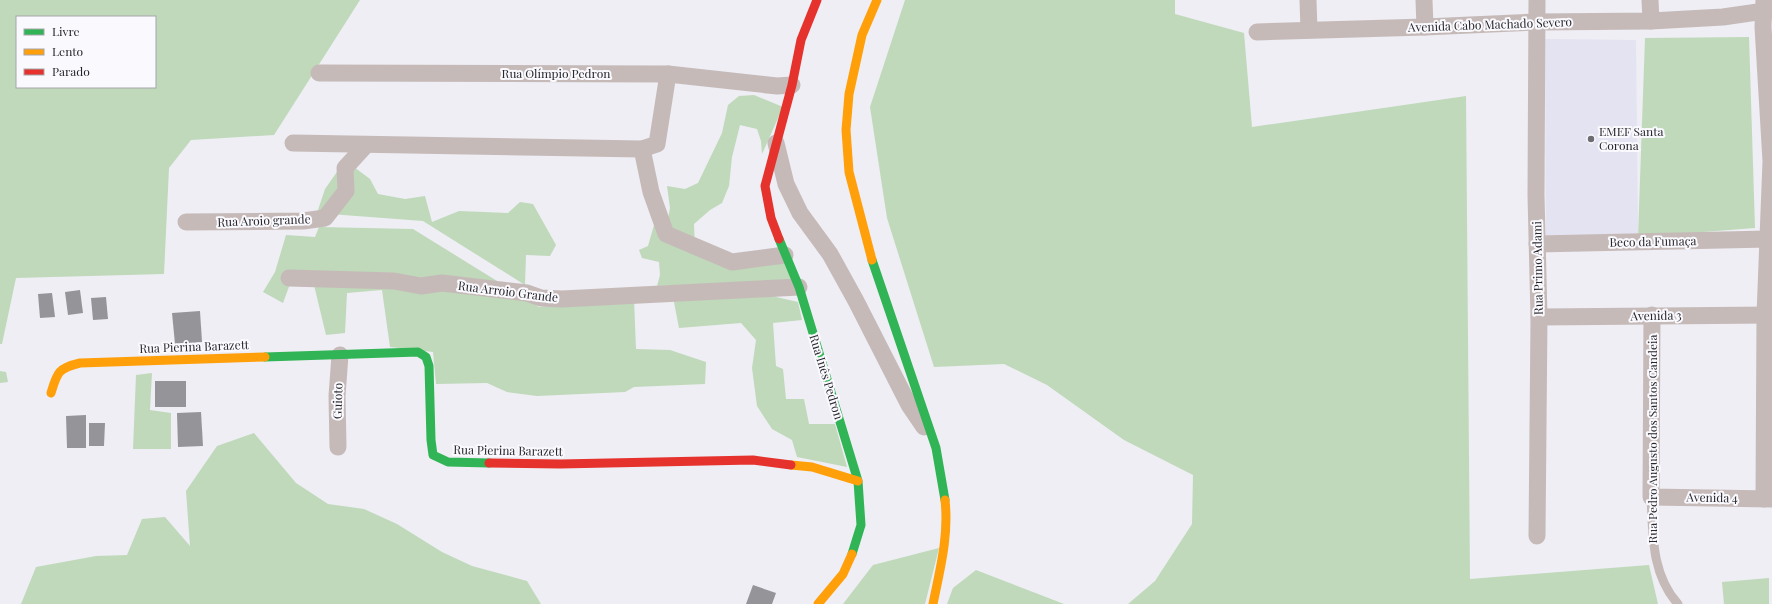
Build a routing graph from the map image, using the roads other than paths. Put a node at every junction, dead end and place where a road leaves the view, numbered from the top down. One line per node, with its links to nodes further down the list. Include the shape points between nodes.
1 (817, 0): 15 (street, Rua Inês Pedron, via 801,40)
2 (877, 0): 31 (street, via 862,35 849,94 846,130 850,172 868,251)
3 (1308, 0): 11 (street)
4 (1424, 0): 10 (street)
5 (1537, 0): 9 (street, Rua Primo Adami)
6 (1650, 0): 8 (street)
7 (1767, 15): 8 (street, Avenida Cabo Machado Severo); 21 (street, via 1771,161)
8 (1651, 21): 9 (street, Avenida Cabo Machado Severo)
9 (1537, 22): 10 (street, Avenida Cabo Machado Severo); 22 (street, Rua Primo Adami)
10 (1425, 27): 11 (street, Avenida Cabo Machado Severo)
11 (1309, 30): 12 (street, Avenida Cabo Machado Severo)
12 (1257, 32)
13 (319, 73): 14 (street, Rua Olímpio Pedron)
14 (668, 74): 15 (street, Rua Olímpio Pedron, via 777,86); 19 (street, via 657,144)
15 (792, 85): 17 (street, Rua Inês Pedron)
16 (293, 143): 18 (street)
17 (776, 143): 23 (street, Rua Inês Pedron, via 765,186 771,218); 31 (street, Rua Inês Pedron, via 786,184 800,213 830,254 909,405)
18 (366, 145): 19 (street); 20 (street, Rua Aroio grande, via 345,168 346,191 325,218 303,221)
19 (642, 149): 23 (street, via 651,192 666,234 732,262)
20 (186, 222)
21 (1769, 239): 22 (street, Beco da Fumaça); 27 (street)
22 (1537, 244): 28 (street, Rua Primo Adami)
23 (785, 255): 25 (street, Rua Inês Pedron)
24 (289, 278): 25 (street, Rua Arroio Grande, via 394,281 421,286 442,283 528,293 555,299)
25 (799, 287): 33 (street, Rua Inês Pedron)
26 (1652, 315): 27 (street, Avenida 3); 28 (street, Avenida 3); 34 (street, Rua Pedro Augusto dos Santos Candeia)
27 (1768, 315): 35 (street)
28 (1539, 318): 36 (street, Rua Primo Adami)
29 (340, 355): 30 (street, Rua Pierina Barazett, via 80,363 64,366 57,374); 32 (street, Guioto, via 337,396); 33 (street, Rua Pierina Barazett, via 418,352 426,357 429,366 433,455 448,462 560,464 752,460 812,467)
30 (51, 392)
31 (933, 439): 38 (street, via 943,484 947,521)
32 (338, 447)
33 (858, 481): 37 (street, Rua Inês Pedron, via 861,525 854,550 843,574)
34 (1651, 496): 35 (street, Avenida 4); 39 (lane, Rua Pedro Augusto dos Santos Candeia, via 1654,550 1662,579)
35 (1768, 499)
36 (1537, 536)
37 (818, 604)
38 (934, 604)
39 (1678, 604)

